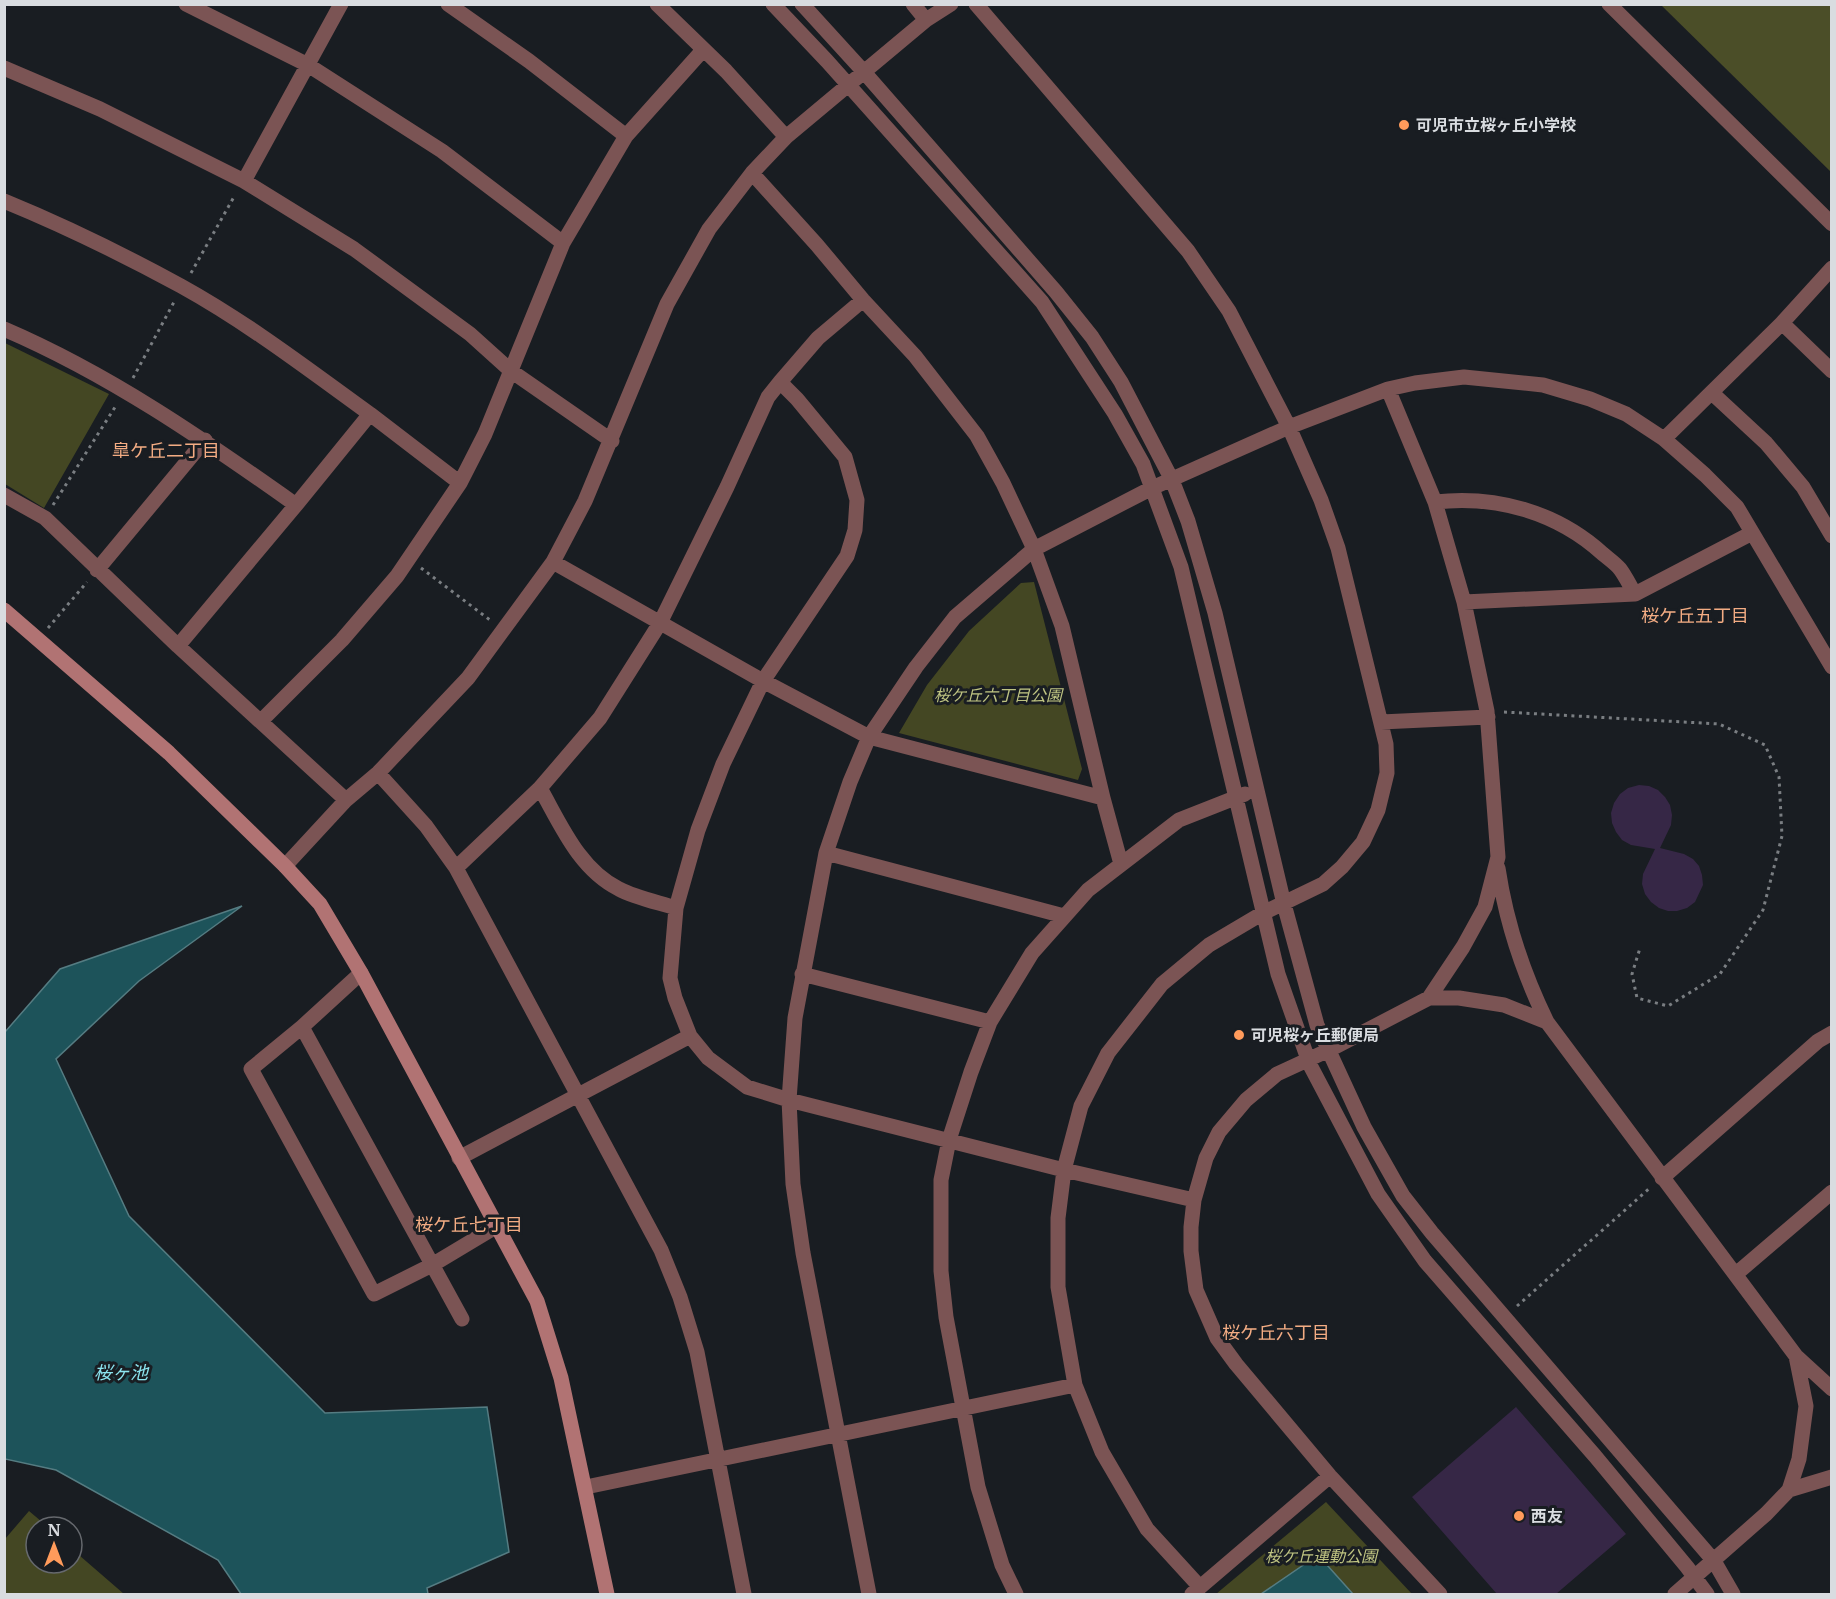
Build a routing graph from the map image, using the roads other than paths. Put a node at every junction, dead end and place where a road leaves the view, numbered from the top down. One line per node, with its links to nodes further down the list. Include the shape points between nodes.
1 (186, 4): 13 (street)
2 (341, 4): 13 (street)
3 (448, 4): 17 (street, via 530,61)
4 (657, 4): 12 (street)
5 (773, 4): 16 (street)
6 (802, 4): 15 (street)
7 (913, 4): 11 (street)
8 (951, 4): 11 (street)
9 (976, 4): 34 (street, via 1188,251 1229,311)
10 (1609, 4): 22 (street)
11 (926, 20): 15 (street)
12 (703, 50): 17 (street); 18 (street)
13 (308, 65): 20 (street); 23 (street, via 442,152)
14 (4, 68): 20 (street, via 100,109)
15 (864, 72): 16 (street); 38 (street, via 1092,337 1121,382)
16 (849, 85): 18 (street); 40 (street, via 1042,302 1115,414)
17 (626, 136): 23 (street)
18 (786, 137): 19 (street)
19 (752, 173): 25 (street); 37 (street, via 709,229 667,304)
20 (244, 181): 28 (street, via 354,249 470,334)
21 (4, 201): 33 (street, via 183,287 275,345)
22 (1832, 224)
23 (563, 243): 28 (street)
24 (1832, 268): 26 (street)
25 (862, 300): 30 (street, via 818,338); 46 (street, via 915,356 977,436)
26 (1782, 323): 29 (street); 32 (street)
27 (4, 328): 35 (street, via 125,391)
28 (511, 371): 37 (street); 39 (street)
29 (1832, 371)
30 (780, 382): 52 (street, via 768,397); 55 (street, via 845,457 857,500 856,520 847,556)
31 (1388, 389): 34 (street); 36 (street, via 1464,378 1543,385 1626,414); 42 (street)
32 (1712, 393): 36 (street); 45 (street, via 1766,442 1803,487)
33 (370, 414): 39 (street); 43 (street)
34 (1289, 427): 38 (street); 58 (street, via 1338,548)
35 (205, 440): 43 (street); 48 (street)
36 (1664, 440): 44 (street, via 1737,507)
37 (612, 441): 47 (street)
38 (1172, 480): 40 (street); 62 (street, via 1215,613)
39 (460, 483): 57 (street, via 410,559 342,640)
40 (1152, 488): 46 (street); 63 (street, via 1181,567)
41 (4, 495): 48 (street, via 45,518)
42 (1435, 502): 49 (street, via 1482,502 1543,514 1593,545 1620,569); 50 (street)
43 (296, 505): 53 (street)
44 (1752, 533): 49 (street); 54 (street)
45 (1832, 536)
46 (1034, 549): 59 (street, via 956,617 916,667); 64 (street, via 1062,626)
47 (553, 562): 52 (street); 60 (street, via 468,678)
48 (98, 570): 53 (street)
49 (1635, 594): 50 (street)
50 (1464, 602): 56 (street)
51 (4, 610): 69 (street, via 169,753)
52 (660, 623): 55 (street); 61 (street, via 600,718)
53 (178, 646): 57 (street)
54 (1831, 664)
55 (763, 681): 59 (street); 72 (street, via 723,764 698,830)
56 (1488, 714): 58 (street); 67 (street)
57 (261, 721): 65 (street)
58 (1381, 722): 71 (street, via 1387,773 1378,810 1363,842 1323,884)
59 (869, 737): 64 (street); 66 (street)
60 (378, 773): 65 (street); 70 (street, via 426,826)
61 (540, 788): 70 (street); 72 (street, via 576,851 605,881 620,890)
62 (1257, 790): 63 (street); 71 (street)
63 (1236, 797): 68 (street, via 1179,820); 73 (street)
64 (1103, 798): 68 (street)
65 (346, 800): 69 (street)
66 (826, 853): 74 (street); 76 (street)
67 (1497, 859): 77 (street, via 1485,907); 79 (street, via 1503,905 1531,989)
68 (1121, 864): 74 (street, via 1088,890)
69 (285, 866): 75 (street, via 320,904)
70 (456, 868): 85 (street)
71 (1284, 904): 73 (street); 83 (street, via 1311,1006)
72 (676, 908): 82 (street, via 670,978)
73 (1263, 913): 84 (street, via 1278,974); 89 (street, via 1209,945 1162,984 1108,1053 1081,1106)
74 (1064, 916): 78 (street, via 1032,953)
75 (361, 973): 80 (street); 88 (street)
76 (802, 974): 78 (street); 86 (street)
77 (1429, 999): 79 (street, via 1459,998 1504,1005); 83 (street)
78 (990, 1022): 87 (street)
79 (1547, 1022): 90 (street)
80 (302, 1028): 94 (street); 94 (street, via 251,1069 374,1294)
81 (1832, 1033): 90 (street)
82 (690, 1036): 85 (street); 86 (street, via 708,1058 747,1087)
83 (1329, 1050): 84 (street); 107 (street, via 1364,1127 1403,1196)
84 (1308, 1059): 92 (street, via 1261,1087 1219,1132 1206,1158); 108 (street, via 1378,1194 1425,1262 1595,1456)
85 (578, 1095): 88 (street); 102 (street, via 661,1250 680,1297 697,1352)
86 (789, 1100): 87 (street); 101 (street, via 798,1219)
87 (949, 1140): 89 (street); 100 (street, via 941,1180 941,1271)
88 (459, 1158): 93 (street)
89 (1064, 1170): 92 (street); 98 (street, via 1058,1218 1058,1287)
90 (1662, 1178): 95 (street)
91 (1832, 1192): 95 (street)
92 (1194, 1200): 103 (street, via 1191,1251 1196,1290 1217,1338)
93 (497, 1226): 94 (street); 105 (street, via 537,1301 561,1378)
94 (432, 1264): 96 (street)
95 (1736, 1274): 97 (street)
96 (462, 1319)
97 (1796, 1356): 99 (street); 106 (street, via 1806,1406 1799,1458)
98 (1076, 1385): 100 (street); 109 (street, via 1102,1452 1147,1529)
99 (1832, 1389)
100 (964, 1409): 101 (street); 113 (street, via 978,1487 1002,1565)
101 (838, 1435): 102 (street); 112 (street)
102 (718, 1460): 105 (street); 111 (street)
103 (1330, 1476): 109 (street); 114 (street)
104 (1832, 1478): 106 (street)
105 (586, 1487): 110 (street)
106 (1789, 1490): 107 (street)
107 (1714, 1561): 108 (street); 117 (street)
108 (1695, 1578): 115 (street); 116 (street)
109 (1196, 1591)
110 (607, 1594)
111 (744, 1594)
112 (869, 1594)
113 (1016, 1594)
114 (1440, 1594)
115 (1675, 1594)
116 (1707, 1594)
117 (1733, 1594)

